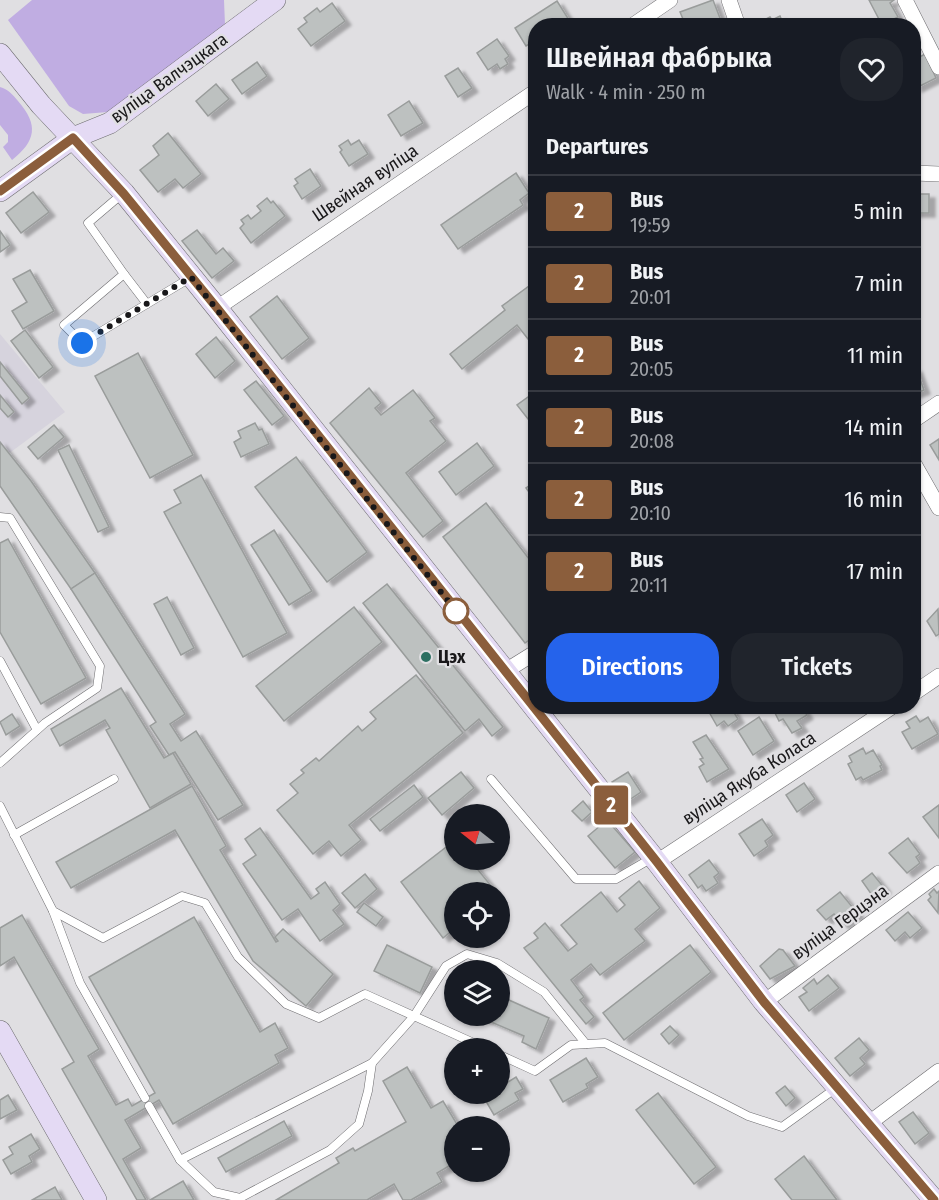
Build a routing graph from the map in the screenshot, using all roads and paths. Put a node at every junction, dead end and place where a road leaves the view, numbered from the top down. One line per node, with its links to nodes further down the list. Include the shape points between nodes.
1 (275, 0): 12 (street, вуліца Валчэцкага, via 110,123)
2 (670, 0): 5 (street)
3 (729, 0): 6 (street)
4 (905, 0): 7 (street)
5 (644, 18)
6 (735, 18)
7 (914, 18)
8 (921, 32): 10 (street)
9 (6, 66): 12 (street)
10 (939, 67)
11 (528, 96): 20 (street, Швейная вуліца)
12 (73, 138): 15 (street, вуліца Валчэцкага); 16 (street)
13 (921, 174): 14 (street)
14 (939, 174)
15 (0, 191)
16 (124, 194): 17 (lane, via 88,223); 18 (street)
17 (124, 274): 19 (lane); 19 (lane, via 64,325 82,343)
18 (191, 277): 19 (lane); 20 (street)
19 (147, 304)
20 (217, 308): 28 (street)
21 (939, 403): 22 (street)
22 (921, 415)
23 (921, 476): 24 (street)
24 (939, 508)
25 (0, 517): 34 (lane, via 10,518 100,666 97,688)
26 (528, 657): 28 (street)
27 (0, 662): 34 (lane)
28 (504, 672): 31 (street)
29 (939, 676): 30 (street)
30 (921, 688)
31 (528, 702)
32 (538, 714): 40 (street)
33 (881, 714): 40 (street, вуліца Якуба Коласа)
34 (37, 730): 35 (lane)
35 (0, 763)
36 (114, 779): 39 (lane)
37 (491, 779): 40 (lane, via 576,879 615,879)
38 (0, 806): 39 (lane)
39 (14, 835): 42 (lane)
40 (655, 860): 43 (street)
41 (939, 873): 43 (street, вуліца Герцэна)
42 (53, 911): 44 (lane, via 103,938 182,896 205,903 238,957 286,1004 320,1018 366,994); 53 (lane, via 80,983)
43 (764, 1002): 51 (street)
44 (414, 1016): 46 (lane); 47 (lane, via 446,966 467,954 498,963 544,992); 49 (lane)
45 (0, 1031): 54 (street)
46 (463, 1038)
47 (586, 1044): 48 (lane, via 571,1044 535,1071); 51 (lane, via 605,1043 748,1116 782,1127)
48 (510, 1060)
49 (372, 1063): 53 (lane); 53 (lane, via 359,1124 330,1150 240,1198 214,1192)
50 (939, 1071): 52 (street)
51 (837, 1088): 52 (street)
52 (868, 1124): 55 (street)
53 (180, 1160)
54 (96, 1200)
55 (934, 1200)

